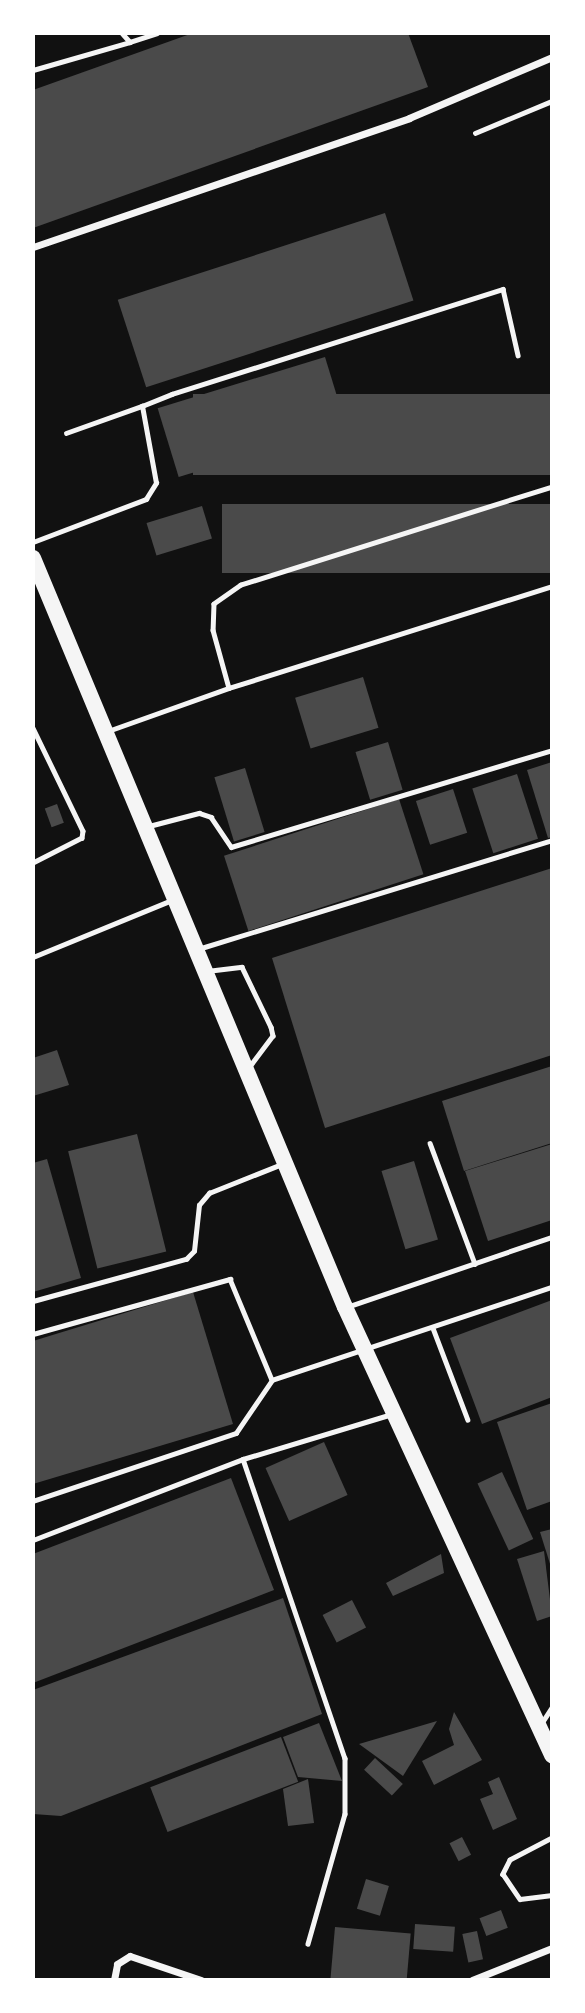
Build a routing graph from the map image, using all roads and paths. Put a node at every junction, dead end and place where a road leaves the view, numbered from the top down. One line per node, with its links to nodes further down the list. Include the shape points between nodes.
1 (122, 33): 3 (lane)
2 (157, 33): 3 (lane)
3 (130, 41): 5 (lane)
4 (552, 57): 8 (street, via 410,118)
5 (33, 70)
6 (552, 101): 7 (lane)
7 (475, 133)
8 (33, 247)
9 (518, 355): 10 (lane, via 509,297 503,289)
10 (142, 406): 11 (lane); 13 (lane, via 156,483 146,499)
11 (66, 433)
12 (552, 487): 16 (lane, via 222,596 211,614)
13 (33, 542)
14 (33, 558): 18 (highway)
15 (552, 586): 16 (lane)
16 (229, 688): 18 (lane)
17 (33, 728): 22 (lane, via 83,831 82,838)
18 (107, 731): 20 (highway)
19 (552, 750): 20 (lane, via 231,847 211,817 199,813)
20 (145, 827): 23 (highway)
21 (552, 840): 24 (lane)
22 (33, 863)
23 (177, 899): 24 (highway); 25 (lane)
24 (197, 949): 26 (highway)
25 (33, 957)
26 (206, 971): 27 (highway); 27 (lane, via 242,967 271,1027 273,1036)
27 (247, 1070): 29 (highway)
28 (430, 1143): 31 (lane)
29 (285, 1163): 33 (lane, via 209,1193 199,1205 194,1251 186,1259); 34 (highway)
30 (552, 1237): 31 (lane)
31 (475, 1264): 34 (lane)
32 (552, 1287): 35 (lane)
33 (33, 1301)
34 (345, 1307): 37 (highway)
35 (433, 1328): 37 (lane); 40 (lane)
36 (33, 1334): 38 (lane, via 230,1279)
37 (365, 1352): 38 (lane); 39 (highway)
38 (272, 1380): 42 (lane, via 236,1433)
39 (392, 1414): 41 (lane); 45 (highway)
40 (468, 1420)
41 (243, 1459): 43 (lane); 49 (lane, via 345,1758 345,1814)
42 (33, 1500)
43 (33, 1540)
44 (552, 1707): 45 (lane)
45 (539, 1728): 46 (highway)
46 (552, 1755)
47 (552, 1838): 48 (lane, via 510,1860 503,1874 520,1899)
48 (552, 1895)
49 (308, 1944)
50 (552, 1948): 53 (street)
51 (114, 1980): 52 (street, via 117,1964 130,1956)
52 (201, 1980)
53 (472, 1980)

